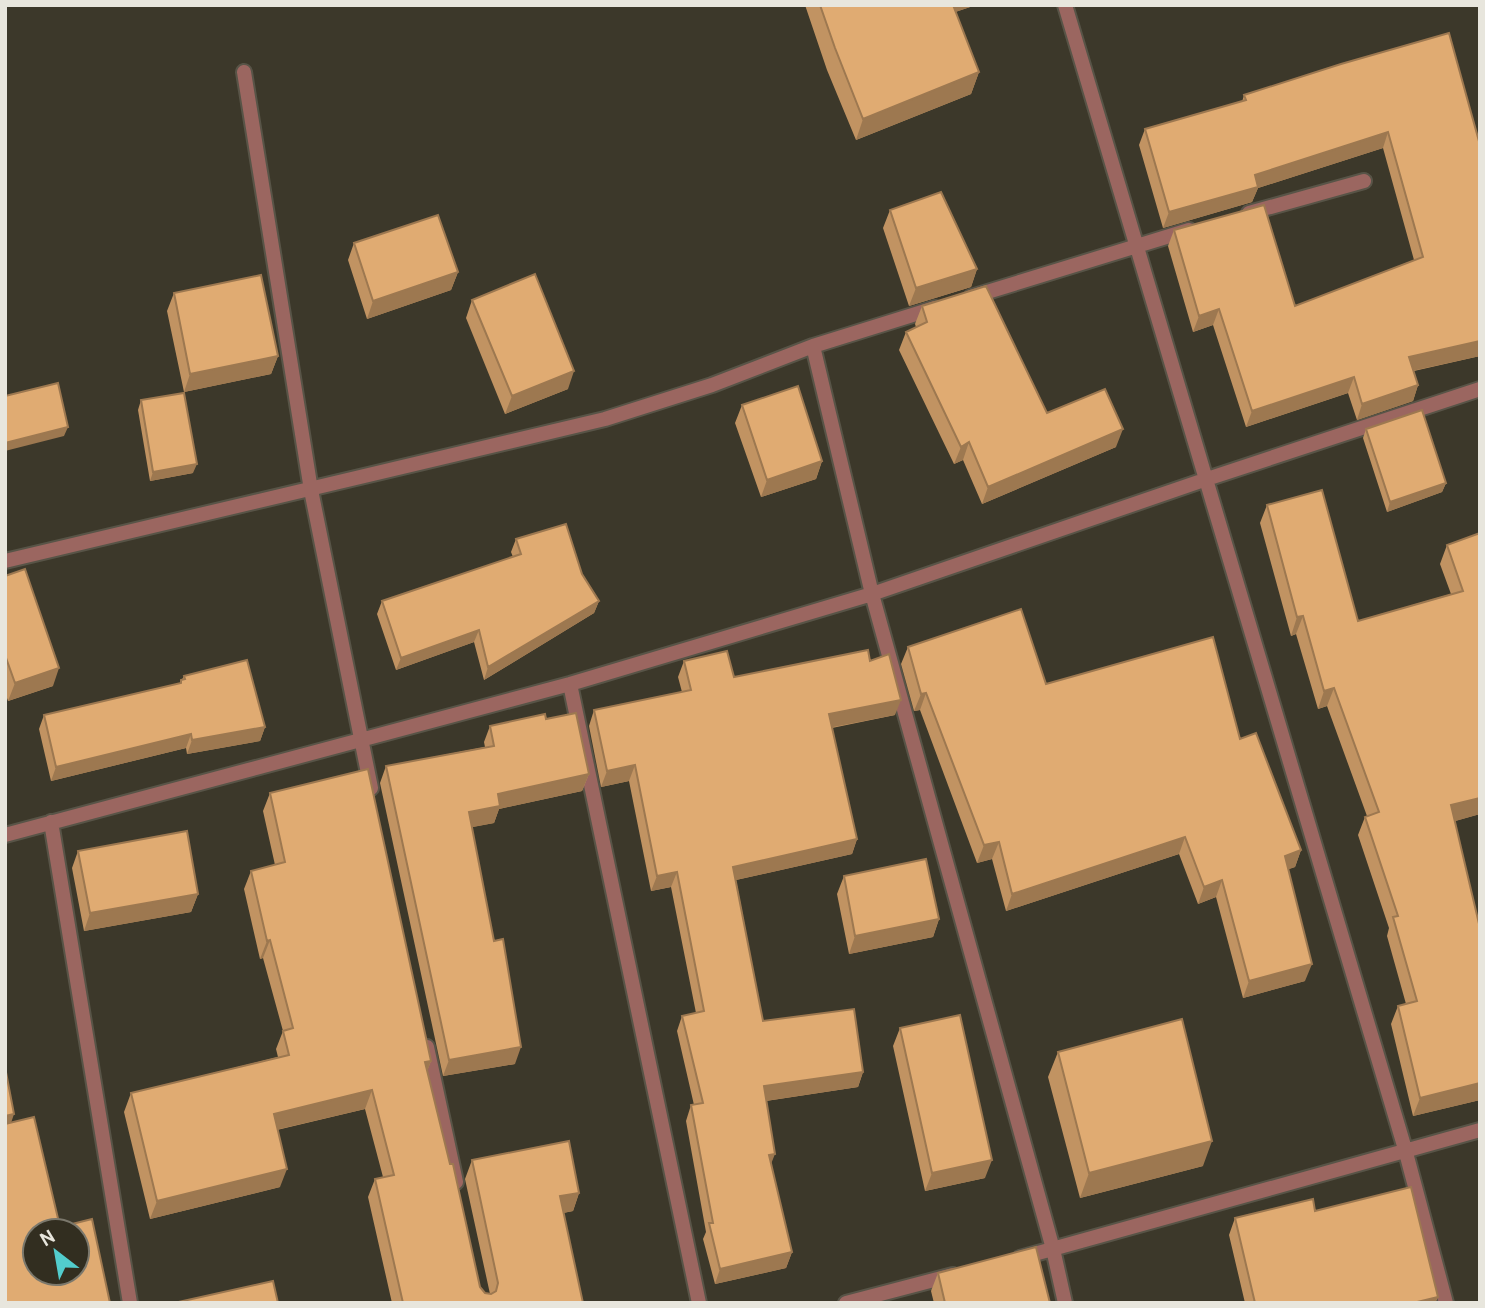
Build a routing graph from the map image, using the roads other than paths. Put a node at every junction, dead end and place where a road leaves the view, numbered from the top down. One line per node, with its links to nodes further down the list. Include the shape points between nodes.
1 (1065, 5): 6 (street)
2 (244, 72): 10 (street)
3 (1364, 181): 4 (street)
4 (1230, 219)
5 (1203, 226): 6 (street)
6 (1137, 245): 7 (street); 9 (street)
7 (813, 346): 10 (street, via 605,419); 12 (street)
8 (1480, 389): 9 (street)
9 (1207, 479): 12 (street); 20 (street)
10 (311, 490): 11 (street); 14 (street)
11 (5, 561)
12 (872, 594): 13 (street); 22 (street)
13 (570, 684): 14 (street); 26 (street)
14 (360, 739): 15 (street); 16 (street)
15 (375, 806)
16 (51, 822): 17 (street); 25 (street)
17 (5, 835)
18 (424, 1034): 21 (street)
19 (1480, 1130): 20 (street)
20 (1405, 1149): 22 (street); 29 (street)
21 (458, 1195)
22 (1053, 1249): 23 (street); 28 (street)
23 (1001, 1263)
24 (962, 1273): 27 (street)
25 (130, 1303)
26 (699, 1303)
27 (846, 1303)
28 (1065, 1303)
29 (1446, 1303)

